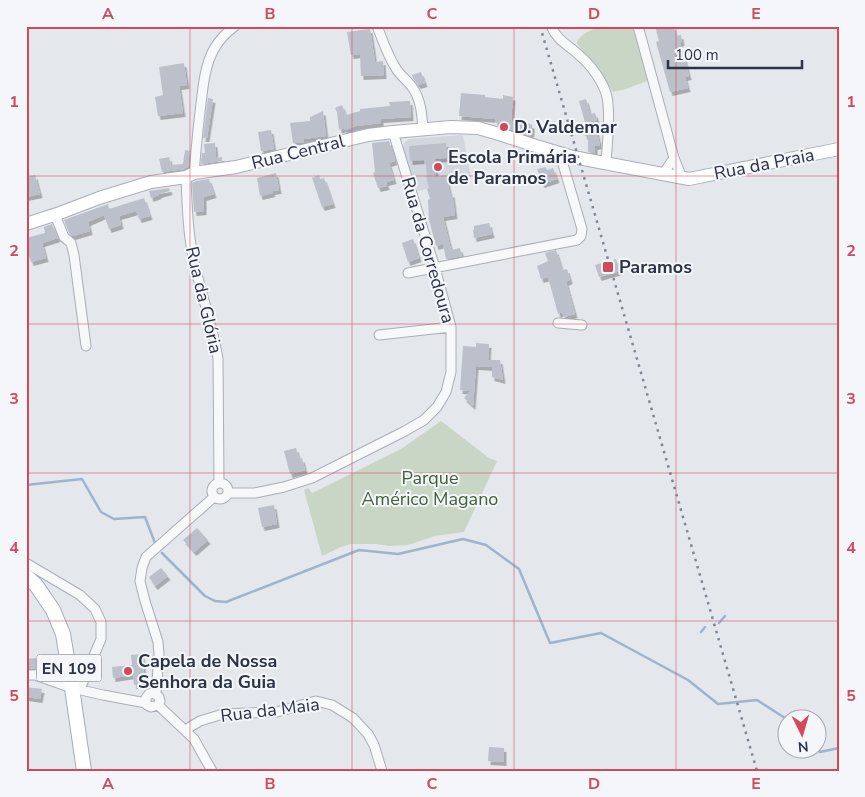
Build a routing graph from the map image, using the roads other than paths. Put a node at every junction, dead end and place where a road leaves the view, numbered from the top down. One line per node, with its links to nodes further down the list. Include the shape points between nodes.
1 (235, 26): 12 (street, Rua da Glória, via 214,49 207,66)
2 (377, 26): 5 (street, via 396,69 417,96)
3 (551, 26): 10 (street, via 554,34 580,55 601,82 607,97)
4 (638, 26): 9 (street)
5 (423, 129): 6 (street, Rua Central); 8 (street, Rua Central, via 478,128)
6 (393, 132): 12 (street, Rua Central); 16 (street, Rua da Corredoura)
7 (839, 149): 13 (street, Rua da Praia)
8 (560, 154): 10 (street, Rua Central); 16 (street, via 582,229 577,240)
9 (674, 158): 11 (street); 13 (street)
10 (606, 163): 11 (street, Rua Central)
11 (663, 174): 13 (street, Rua Central)
12 (190, 175): 14 (street, Rua Central, via 150,182); 23 (street, Rua da Glória, via 187,217 193,260 218,359)
13 (685, 178)
14 (55, 215): 15 (street, Rua Central); 22 (street, via 74,255)
15 (26, 224)
16 (435, 268): 17 (street); 20 (street, Rua da Corredoura)
17 (408, 273)
18 (558, 323): 19 (street)
19 (582, 324)
20 (451, 327): 21 (street); 24 (street, Rua da Corredoura, via 451,372 446,392 424,420 312,478 255,493)
21 (379, 335)
22 (86, 346)
23 (220, 483): 24 (street, via 228,488); 25 (street, via 213,487)
24 (228, 493): 25 (street, via 224,499)
25 (214, 497): 31 (street, via 146,557 142,568 140,580 158,642)
26 (26, 563): 30 (street, via 80,595 96,609 101,622 101,638)
27 (26, 576): 28 (main road, EN 109, via 53,610 63,634)
28 (69, 668): 29 (street); 30 (main road, EN 109)
29 (31, 675): 30 (street)
30 (76, 688): 32 (street); 35 (main road, EN 109)
31 (156, 694): 32 (street, via 147,696); 33 (street, via 160,699)
32 (146, 703): 33 (street, via 151,707)
33 (158, 705): 34 (street)
34 (185, 730): 36 (street, via 194,739); 37 (street, Rua da Maia, via 223,714 277,712 316,701 332,704 353,718 368,734)
35 (84, 771)
36 (212, 771)
37 (382, 771)

